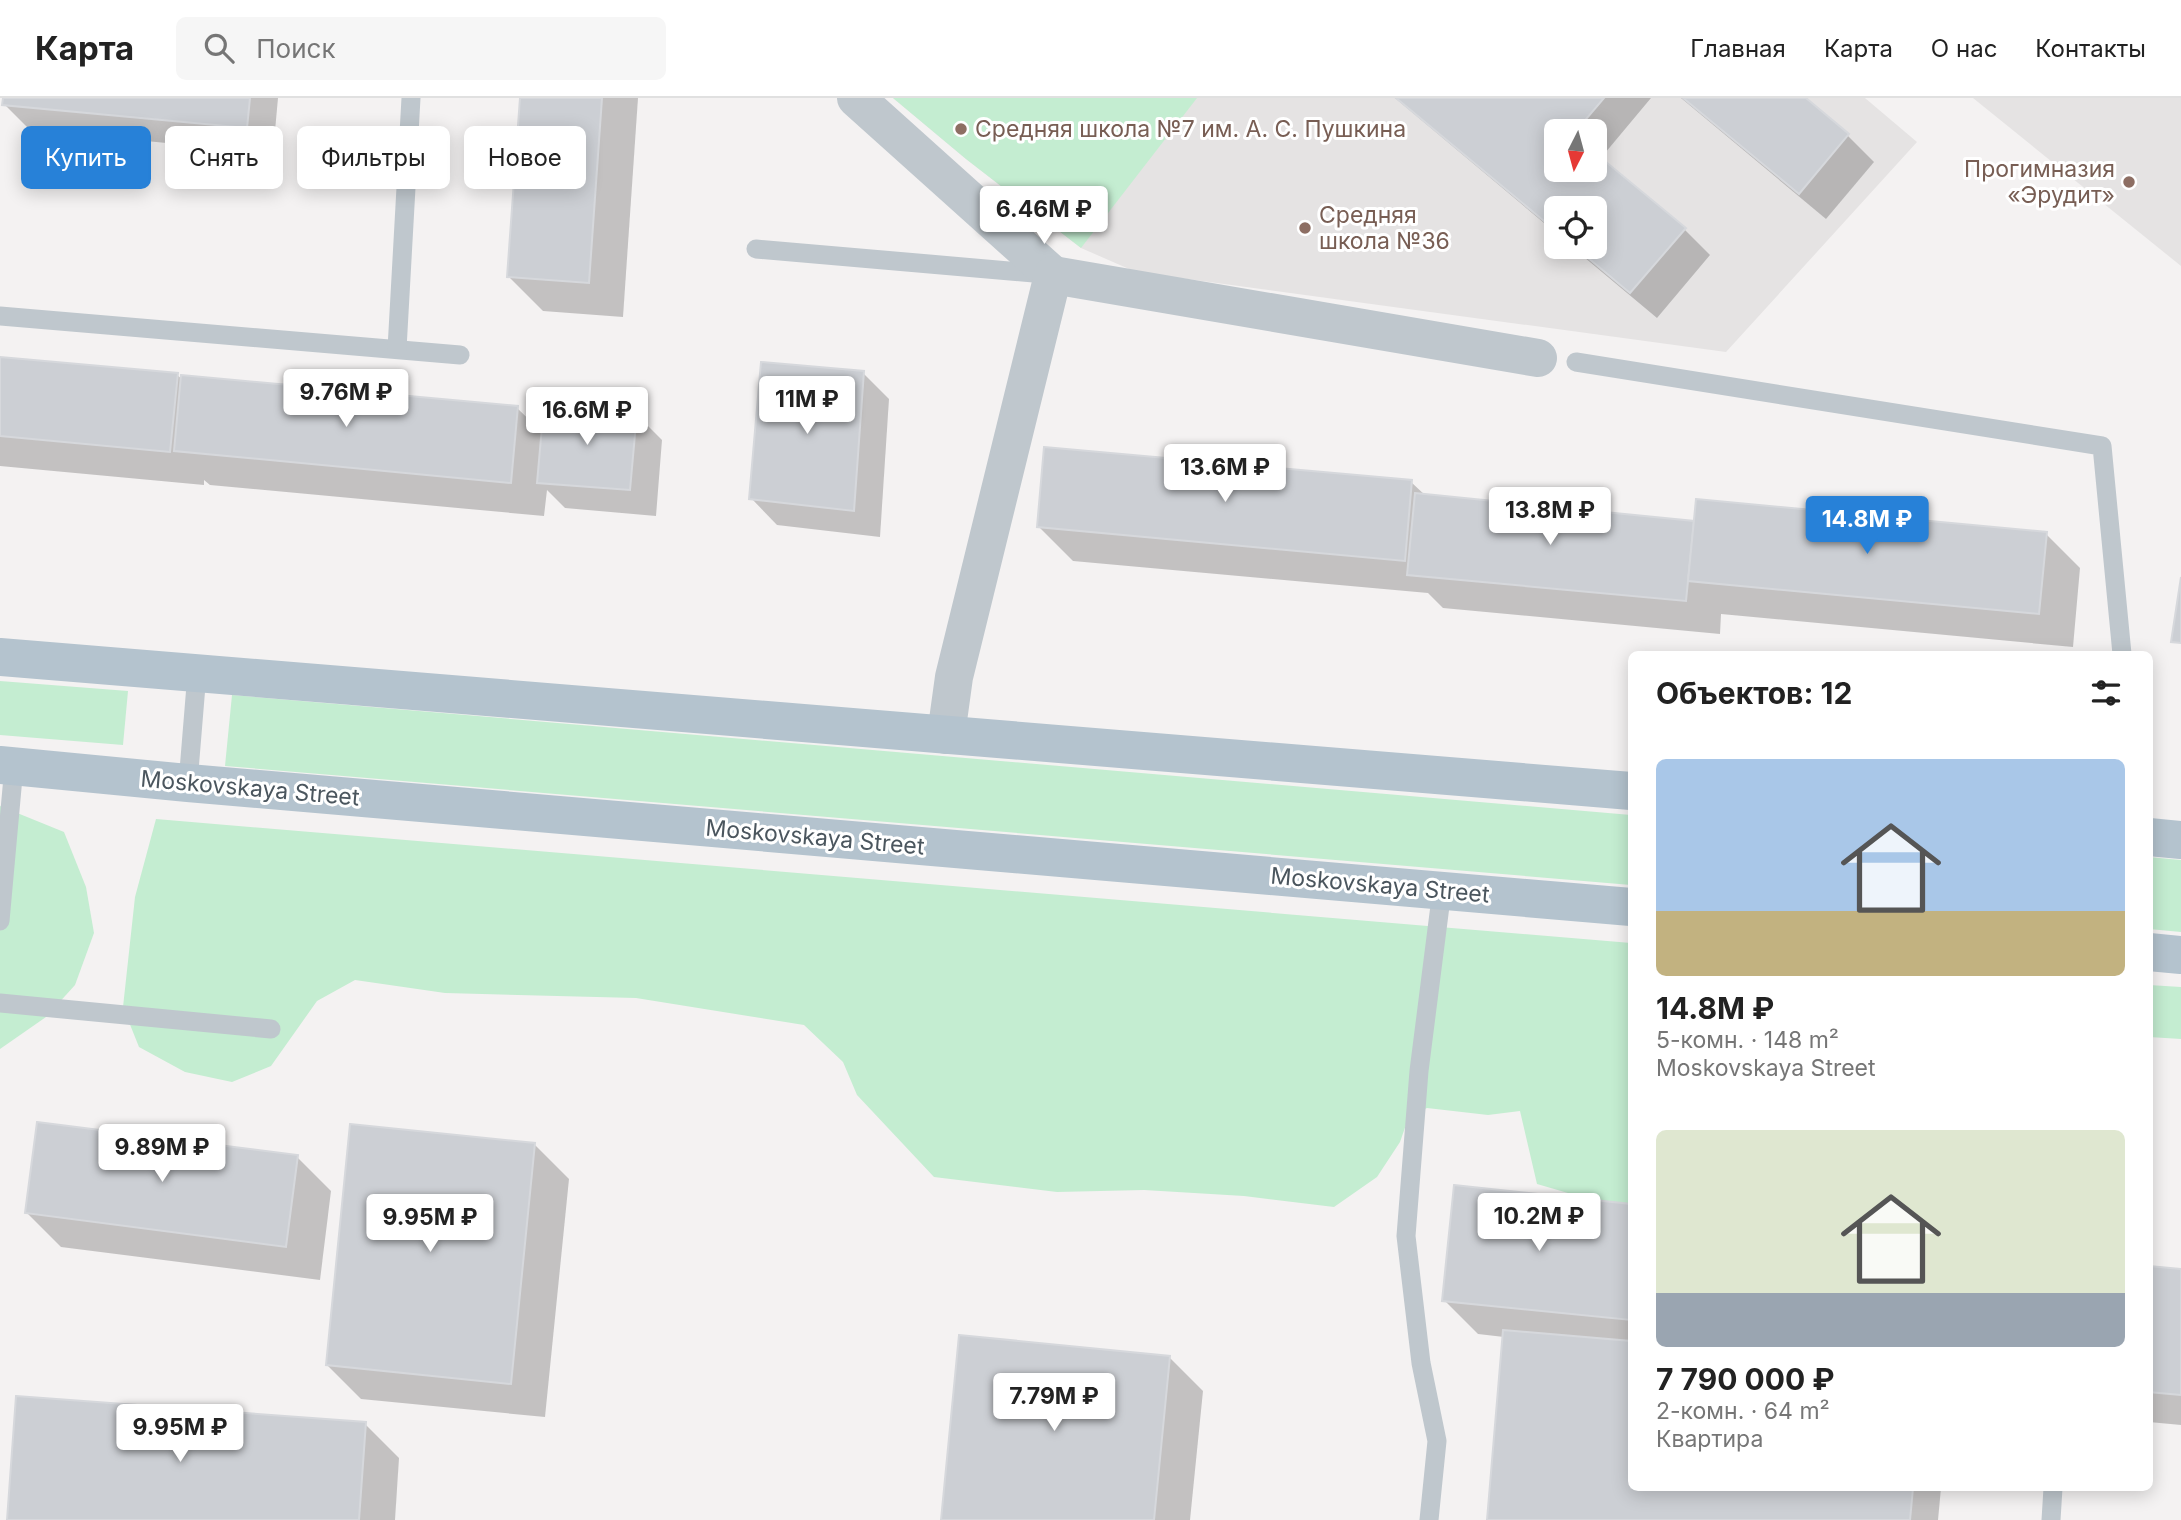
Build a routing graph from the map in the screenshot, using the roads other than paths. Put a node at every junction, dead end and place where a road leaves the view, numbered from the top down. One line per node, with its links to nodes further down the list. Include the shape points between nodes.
1 (411, 98): 6 (lane)
2 (856, 98): 4 (street)
3 (756, 249): 4 (lane)
4 (1053, 275): 8 (street); 13 (street, via 954,677)
5 (0, 316): 6 (lane)
6 (397, 349): 7 (lane)
7 (460, 355)
8 (1538, 358)
9 (1576, 362): 10 (lane, via 2102,446)
10 (2122, 651)
11 (0, 657): 12 (main road)
12 (197, 673): 13 (main road); 15 (lane)
13 (946, 735): 16 (main road)
14 (7, 766): 15 (main road, Moskovskaya Street); 21 (lane)
15 (188, 783): 19 (main road, Moskovskaya Street)
16 (1628, 791)
17 (2153, 837): 18 (main road)
18 (2181, 840)
19 (1442, 890): 20 (main road, Moskovskaya Street); 27 (lane, via 1419,1071 1406,1236 1421,1363 1437,1441)
20 (1628, 906)
21 (0, 921)
22 (2153, 952): 23 (main road)
23 (2181, 955)
24 (0, 1003): 25 (lane)
25 (271, 1029)
26 (2053, 1491): 28 (lane)
27 (1429, 1520)
28 (2051, 1520)

